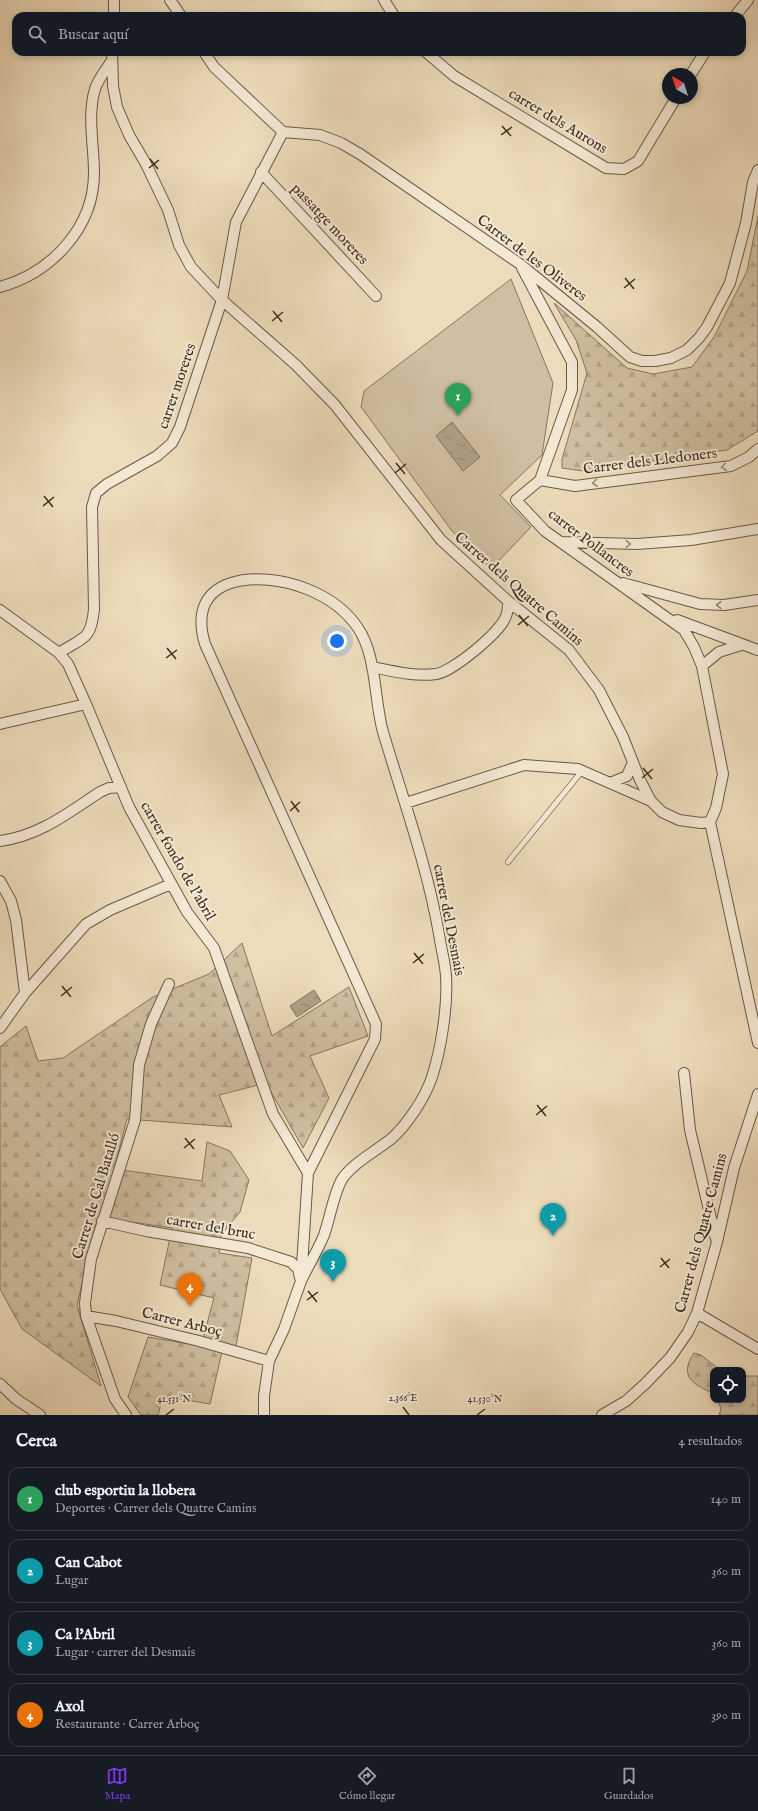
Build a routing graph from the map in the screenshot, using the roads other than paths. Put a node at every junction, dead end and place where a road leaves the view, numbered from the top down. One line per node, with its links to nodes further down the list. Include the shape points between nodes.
1 (114, 0): 5 (street)
2 (170, 0): 6 (street)
3 (384, 0): 7 (street)
4 (748, 0): 8 (street)
5 (114, 12)
6 (178, 12)
7 (392, 12)
8 (738, 12)
9 (112, 56): 19 (street, via 95,87 91,127 94,175 92,200 84,220 67,244 40,268 12,283); 21 (street, Carrer dels Quatre Camins, via 117,107 129,135 165,203 191,267)
10 (207, 56): 15 (street, via 214,67)
11 (431, 56): 14 (street, carrer dels Aurons, via 454,76 606,168 624,169 638,161)
12 (702, 56): 13 (street)
13 (695, 68)
14 (672, 104)
15 (283, 132): 17 (street, carrer moreres); 18 (street, Carrer de les Oliveres, via 320,135 341,143)
16 (758, 170): 18 (street, Carrer de les Oliveres, via 730,283 699,338 687,350 671,358 642,361 630,357)
17 (261, 172): 20 (street, passatge moreres); 21 (street, carrer moreres, via 236,222)
18 (520, 264): 23 (street, via 572,362 572,390)
19 (0, 286)
20 (376, 296)
21 (222, 300): 28 (street, Carrer dels Quatre Camins, via 296,365 335,404 440,540); 33 (street, carrer moreres, via 180,427 172,443 158,456 107,484 96,493 92,507 92,625 83,639)
22 (758, 449): 23 (street, Carrer dels Lledoners, one-way to 23, via 731,466 575,486)
23 (540, 480): 25 (street, carrer Pollancres, via 516,500 546,531)
24 (758, 529): 25 (street, one-way to 24, via 637,544 691,540)
25 (561, 542): 26 (street, carrer Pollancres)
26 (613, 580): 27 (street, one-way to 26, via 724,605 700,604); 30 (street, carrer Pollancres)
27 (758, 600)
28 (508, 601): 35 (street, via 506,617 494,634 468,657 437,674 399,673); 38 (street, Carrer dels Quatre Camins, via 569,650 599,690 623,737)
29 (0, 610): 33 (street, carrer fondo de l'abril)
30 (667, 616): 31 (street); 34 (street, carrer Pollancres, via 684,630)
31 (740, 645): 32 (street); 34 (street, via 719,652)
32 (758, 650)
33 (59, 653): 36 (street, carrer fondo de l'abril, via 68,664)
34 (702, 666): 44 (street, carrer Pollancres, via 723,774 716,808)
35 (372, 667): 43 (street, carrer del Desmais, via 383,729); 55 (street, carrer del Desmais, via 363,637 345,613 322,595 297,585 270,580 229,582 214,590 200,617 205,644 376,1024 375,1039)
36 (86, 704): 37 (street); 41 (street, carrer fondo de l'abril)
37 (0, 724)
38 (632, 762): 40 (street, via 627,776); 42 (street, Carrer dels Quatre Camins)
39 (582, 771): 40 (street); 43 (street, via 524,765); 46 (lane)
40 (610, 783): 42 (street)
41 (121, 787): 45 (street, via 100,792 42,830); 48 (street, carrer fondo de l'abril, via 129,807)
42 (651, 801): 44 (street, Carrer dels Quatre Camins, via 662,812 679,820)
43 (406, 803): 58 (street, carrer del Desmais, via 428,882 446,976 444,1026 431,1078 413,1113 392,1138 352,1168 341,1180 323,1236)
44 (710, 822): 52 (street)
45 (0, 841)
46 (508, 862)
47 (0, 881): 50 (street, via 16,920)
48 (171, 884): 50 (street, via 110,910 86,924); 55 (street, carrer fondo de l'abril, via 187,912 214,948 273,1114)
49 (169, 984): 56 (street, Carrer de Cal Batalló, via 151,1024 139,1065 135,1120)
50 (25, 993): 51 (street)
51 (0, 1028)
52 (758, 1043)
53 (684, 1073): 57 (street, via 690,1130)
54 (758, 1094): 57 (street, Carrer dels Quatre Camins, via 734,1168)
55 (308, 1173): 58 (street)
56 (102, 1221): 58 (street, carrer del bruc, via 248,1248 291,1262 298,1269); 60 (street, Carrer de Cal Batalló, via 91,1258 85,1303)
57 (717, 1242): 59 (street, Carrer dels Quatre Camins)
58 (301, 1281): 62 (street, via 284,1329)
59 (697, 1313): 61 (street); 67 (street, Carrer dels Quatre Camins, via 670,1358 626,1400)
60 (86, 1316): 62 (street, Carrer Arboç, via 199,1341); 65 (street, Carrer de Cal Batalló, via 115,1399)
61 (758, 1349)
62 (269, 1361): 66 (street)
63 (0, 1384): 64 (street, via 16,1399)
64 (40, 1415)
65 (126, 1415)
66 (264, 1415)
67 (602, 1415)

